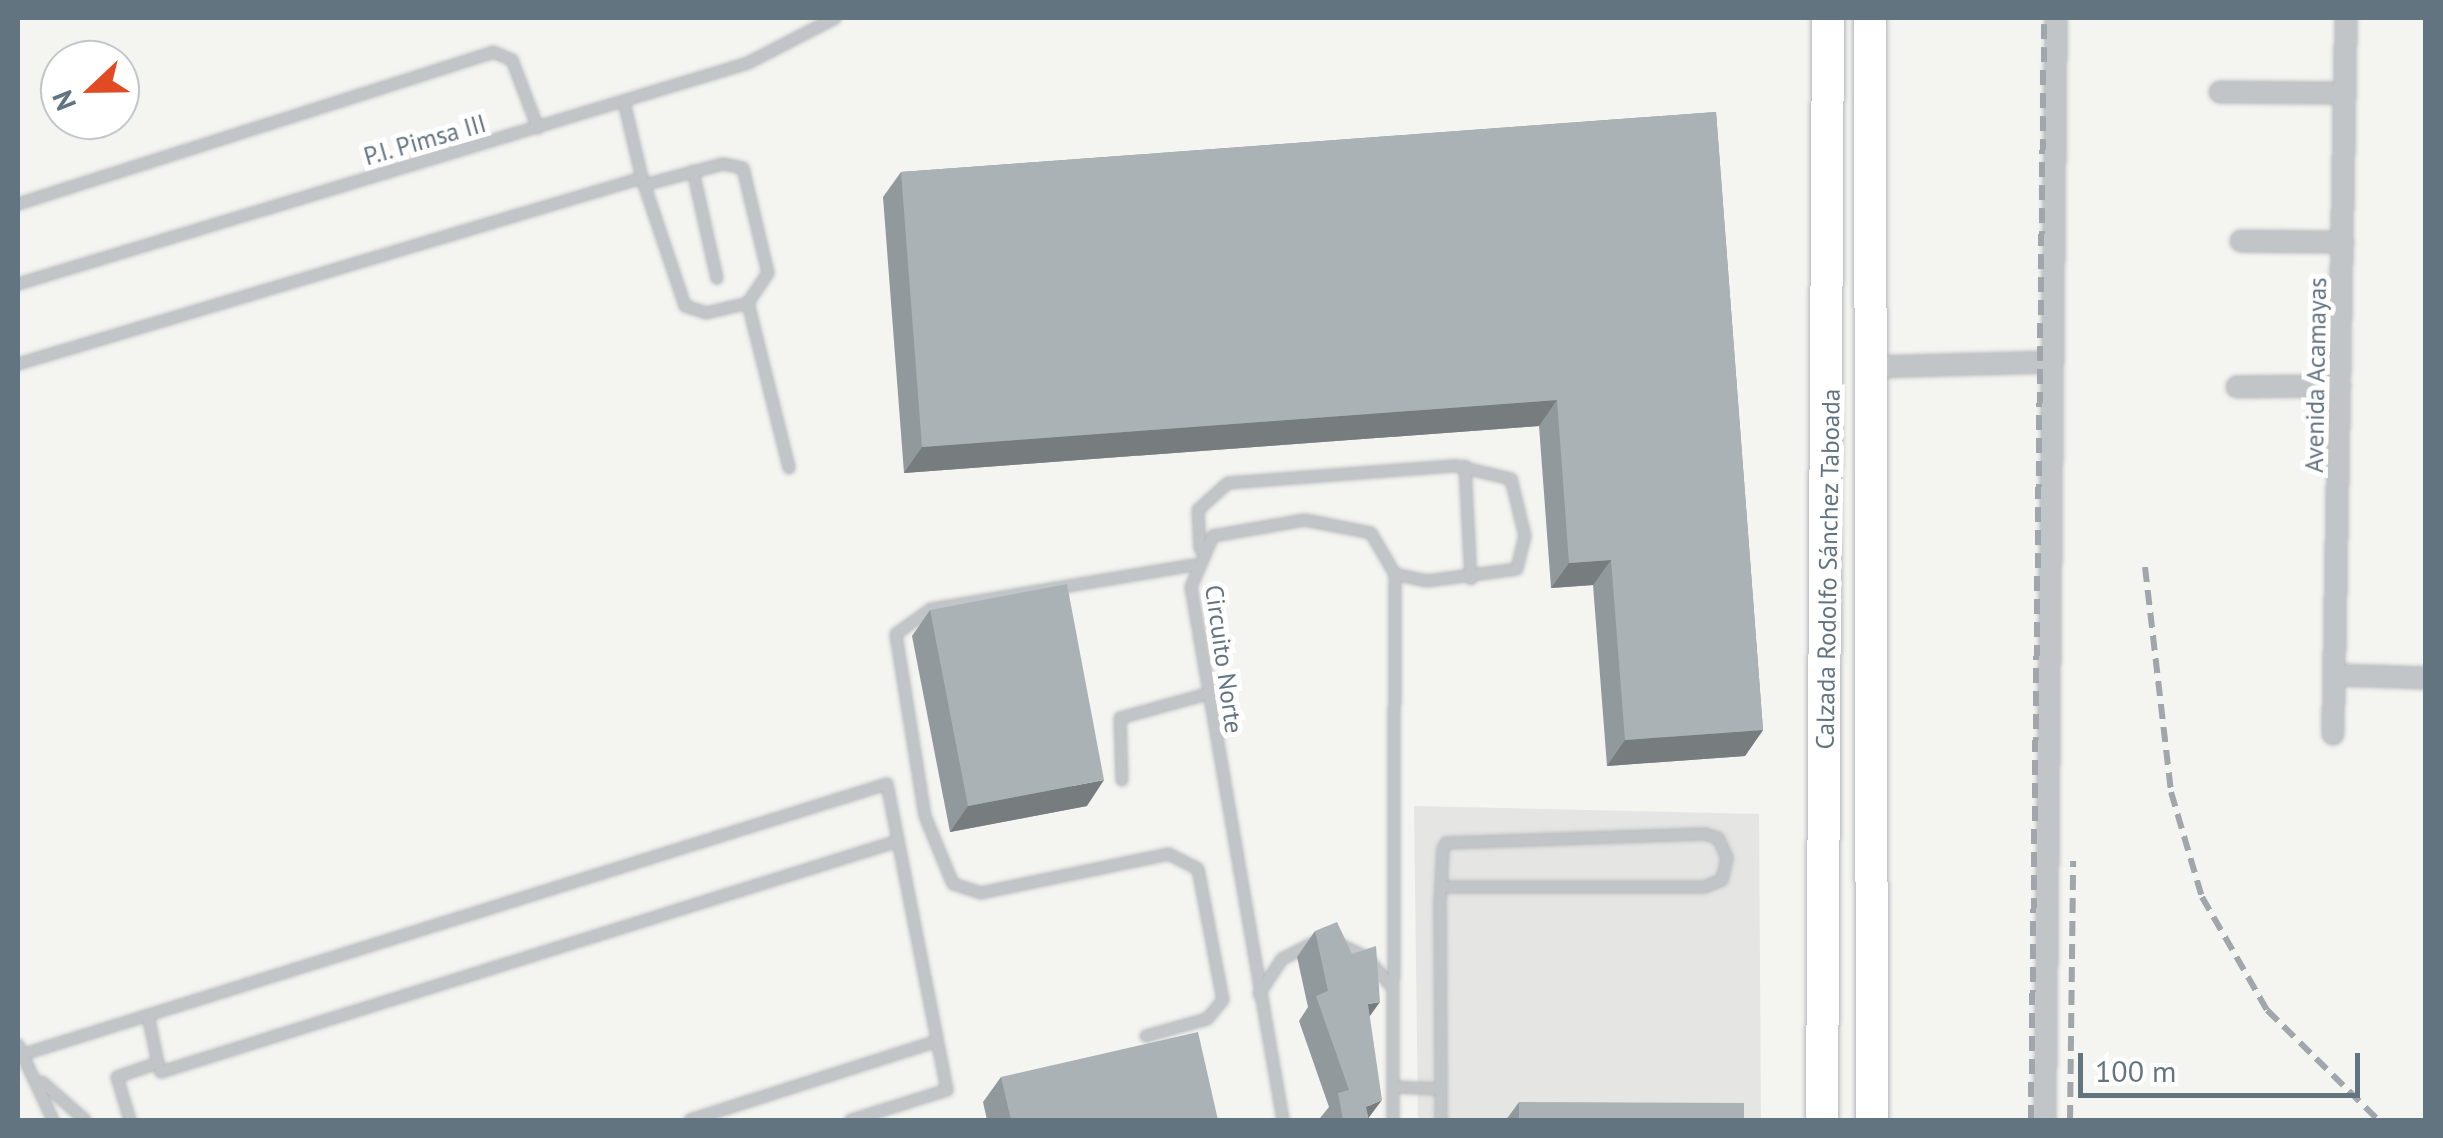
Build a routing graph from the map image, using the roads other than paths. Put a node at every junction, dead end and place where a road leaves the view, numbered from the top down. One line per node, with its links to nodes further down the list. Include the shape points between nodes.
1 (836, 18): 8 (lane, P.I. Pimsa III, via 748,63)
2 (1828, 18): 56 (main road, Calzada Rodolfo Sánchez Taboada)
3 (1870, 18): 20 (main road, Calzada Rodolfo Sánchez Taboada)
4 (2056, 18): 18 (street)
5 (2346, 18): 7 (street, Avenida Acamayas)
6 (2220, 92): 7 (street)
7 (2345, 93): 14 (street, Avenida Acamayas)
8 (624, 102): 9 (lane, P.I. Pimsa III); 11 (lane)
9 (538, 128): 12 (lane, via 512,60 492,52); 16 (lane, P.I. Pimsa III)
10 (693, 171): 11 (lane); 15 (lane); 17 (lane, via 732,163 747,175 768,273)
11 (643, 181): 17 (lane, via 685,306 706,312); 19 (lane)
12 (18, 204)
13 (2241, 241): 14 (street)
14 (2342, 242): 22 (street, Avenida Acamayas)
15 (716, 278)
16 (18, 284)
17 (748, 304): 24 (lane)
18 (2052, 362): 20 (street); 58 (street)
19 (18, 364)
20 (1872, 367): 57 (main road, Calzada Rodolfo Sánchez Taboada)
21 (2237, 386): 22 (street)
22 (2340, 386): 29 (street, Avenida Acamayas)
23 (1465, 466): 25 (lane, via 1228,483 1198,510); 28 (lane); 28 (lane, via 1510,479 1525,536 1517,569)
24 (790, 468)
25 (1200, 549): 26 (lane, Circuito Norte); 27 (lane, Circuito Norte, via 1251,524 1358,525 1382,543)
26 (1193, 566): 31 (lane, Circuito Norte); 39 (lane, via 931,609 896,634 924,816 953,884 981,893 1169,854 1198,869 1222,1000 1207,1019)
27 (1395, 574): 28 (lane); 36 (lane)
28 (1470, 579)
29 (2336, 675): 30 (street); 32 (street, Avenida Acamayas)
30 (2426, 678)
31 (1206, 694): 33 (lane, via 1120,718); 37 (lane, Circuito Norte)
32 (2333, 734)
33 (1122, 780)
34 (898, 841): 38 (lane, via 887,784); 40 (lane); 42 (lane, via 160,1072)
35 (1441, 887): 35 (lane, via 1704,886 1722,880 1727,858 1718,838 1704,834 1457,838 1443,849); 45 (lane)
36 (1391, 987): 37 (lane, via 1356,949 1326,940 1282,959); 44 (lane)
37 (1259, 994): 53 (lane, Circuito Norte)
38 (148, 1015): 41 (lane); 42 (lane)
39 (1146, 1036)
40 (937, 1041): 46 (lane); 52 (lane, via 947,1090)
41 (19, 1050): 43 (lane)
42 (158, 1062): 49 (lane, via 117,1077)
43 (40, 1080): 47 (lane); 48 (lane)
44 (1393, 1087): 45 (lane); 54 (lane)
45 (1442, 1088): 55 (lane)
46 (734, 1106): 50 (lane); 51 (lane)
47 (52, 1120)
48 (84, 1120)
49 (130, 1120)
50 (690, 1120)
51 (738, 1120)
52 (850, 1120)
53 (1283, 1120)
54 (1393, 1120)
55 (1441, 1120)
56 (1822, 1120)
57 (1872, 1120)
58 (2045, 1120)

